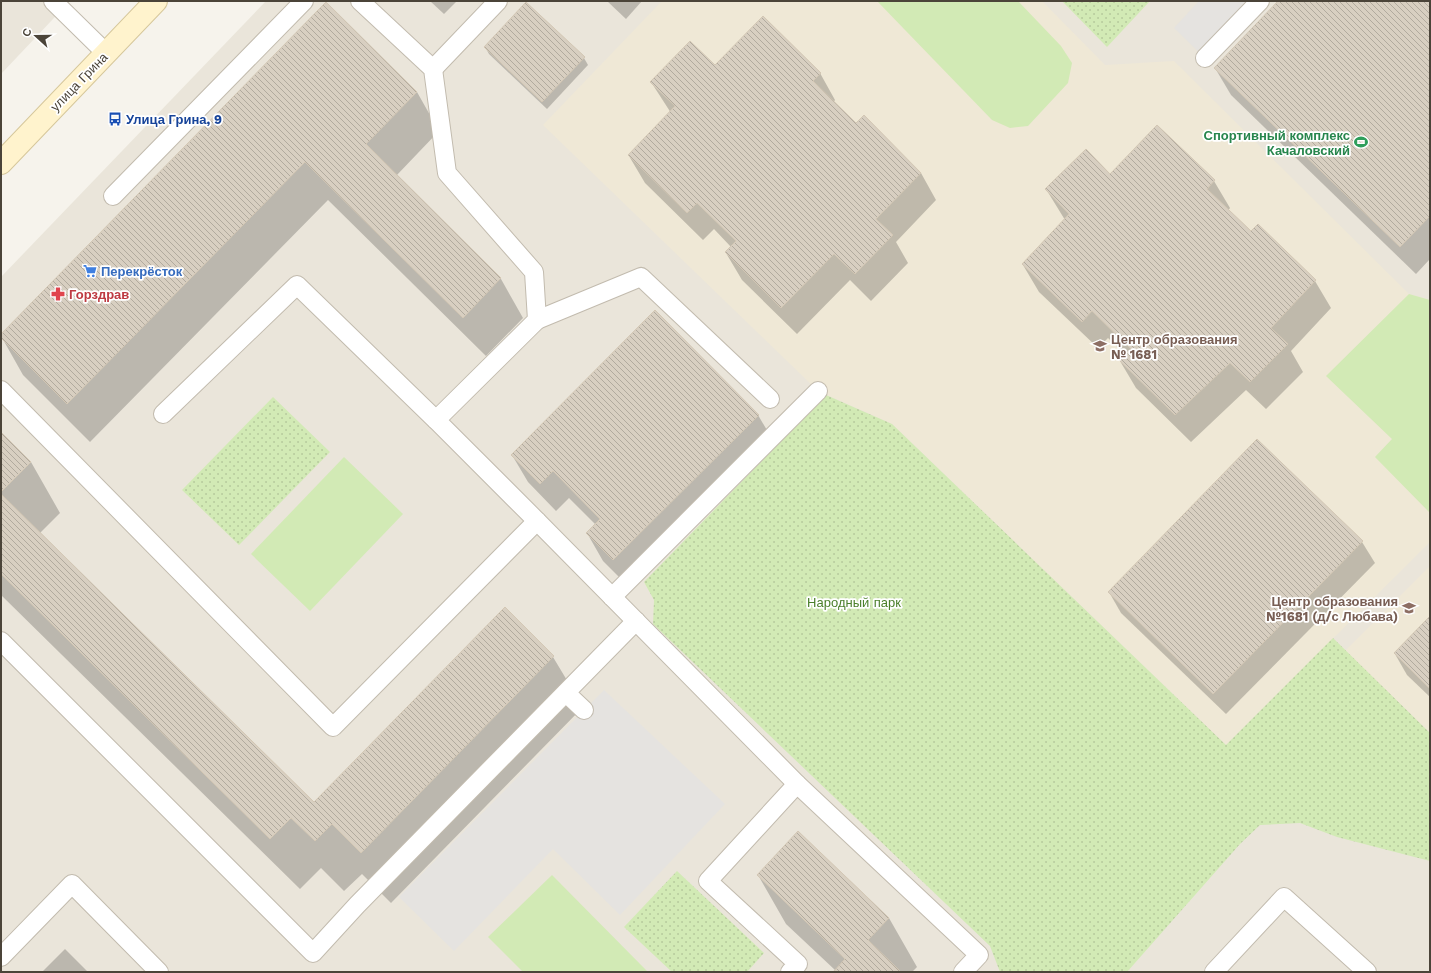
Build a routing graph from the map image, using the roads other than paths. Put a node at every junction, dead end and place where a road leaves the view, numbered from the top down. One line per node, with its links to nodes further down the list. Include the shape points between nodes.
1 (53, 1): 7 (lane)
2 (156, 1): 7 (street, улица Грина)
3 (304, 1): 11 (lane)
4 (360, 1): 9 (lane)
5 (498, 1): 9 (lane)
6 (1260, 1): 8 (lane)
7 (106, 53): 10 (street, улица Грина)
8 (1205, 58)
9 (432, 69): 12 (lane, via 447,173 534,272)
10 (1, 163)
11 (113, 196)
12 (537, 320): 15 (lane, via 641,277); 17 (lane)
13 (1, 390): 18 (lane, via 333,727)
14 (818, 392): 19 (lane)
15 (770, 399)
16 (163, 414): 17 (lane, via 297,285)
17 (436, 420): 18 (lane)
18 (536, 521): 19 (lane)
19 (612, 598): 20 (lane)
20 (636, 621): 22 (lane); 24 (lane)
21 (1, 641): 22 (lane, via 313,953)
22 (566, 693): 23 (lane)
23 (584, 710)
24 (796, 784): 27 (lane, via 708,881 798,964); 28 (lane, via 979,955)
25 (1, 957): 26 (lane, via 72,884)
26 (159, 972)
27 (790, 972)
28 (963, 972)
29 (1214, 972): 30 (lane, via 1284,897)
30 (1367, 972)

